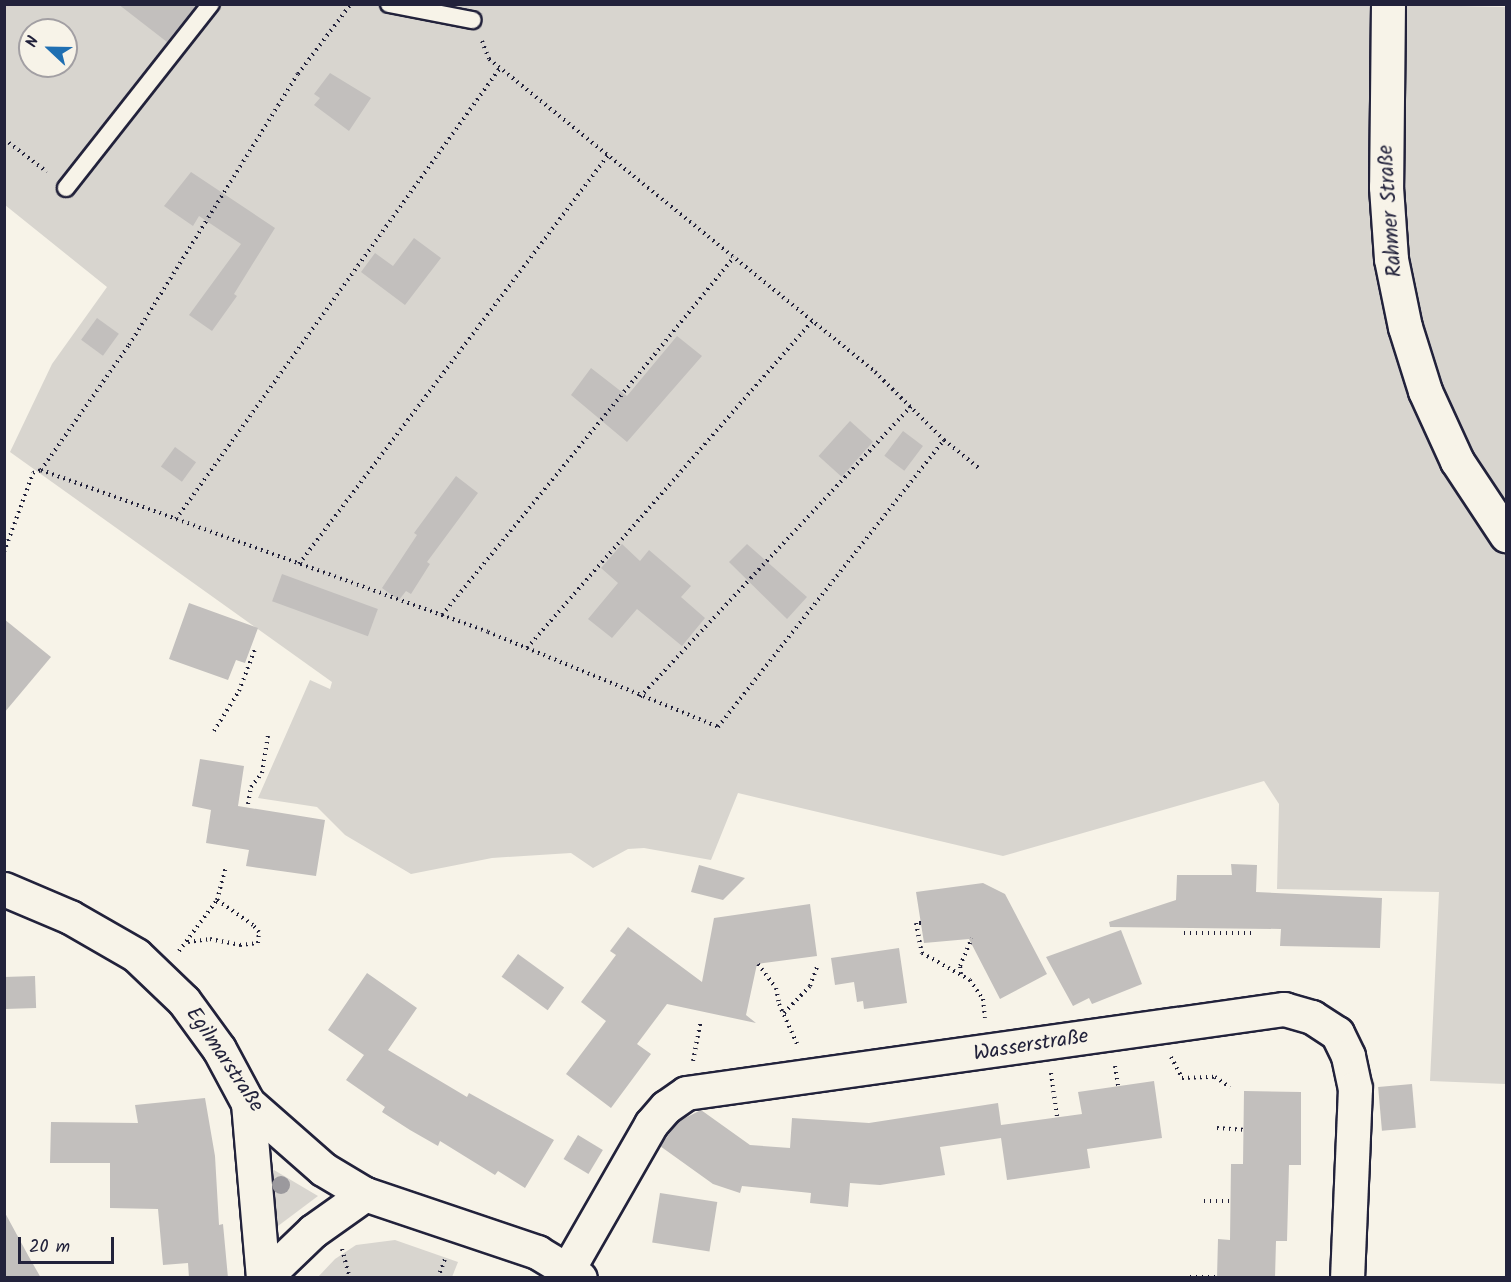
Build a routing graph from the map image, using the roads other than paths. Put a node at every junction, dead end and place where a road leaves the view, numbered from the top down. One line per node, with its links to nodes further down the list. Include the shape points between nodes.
1 (211, 4): 5 (lane)
2 (389, 4): 4 (lane)
3 (1388, 4): 6 (street, Rahmer Straße, via 1386,157 1391,259 1405,327 1425,391 1458,461)
4 (472, 20)
5 (66, 188)
6 (1506, 535)
7 (4, 888): 8 (street, Egilmarstraße, via 70,917 136,955 184,1000 219,1049)
8 (248, 1103): 9 (street, Egilmarstraße, via 323,1169); 11 (street)
9 (365, 1194): 10 (street, Egilmarstraße, via 537,1252); 11 (street, via 313,1231)
10 (574, 1274): 12 (street, Wasserstraße, via 651,1124 686,1093 1284,1009 1312,1017 1337,1033 1348,1056 1354,1088)
11 (263, 1278)
12 (1347, 1278)

